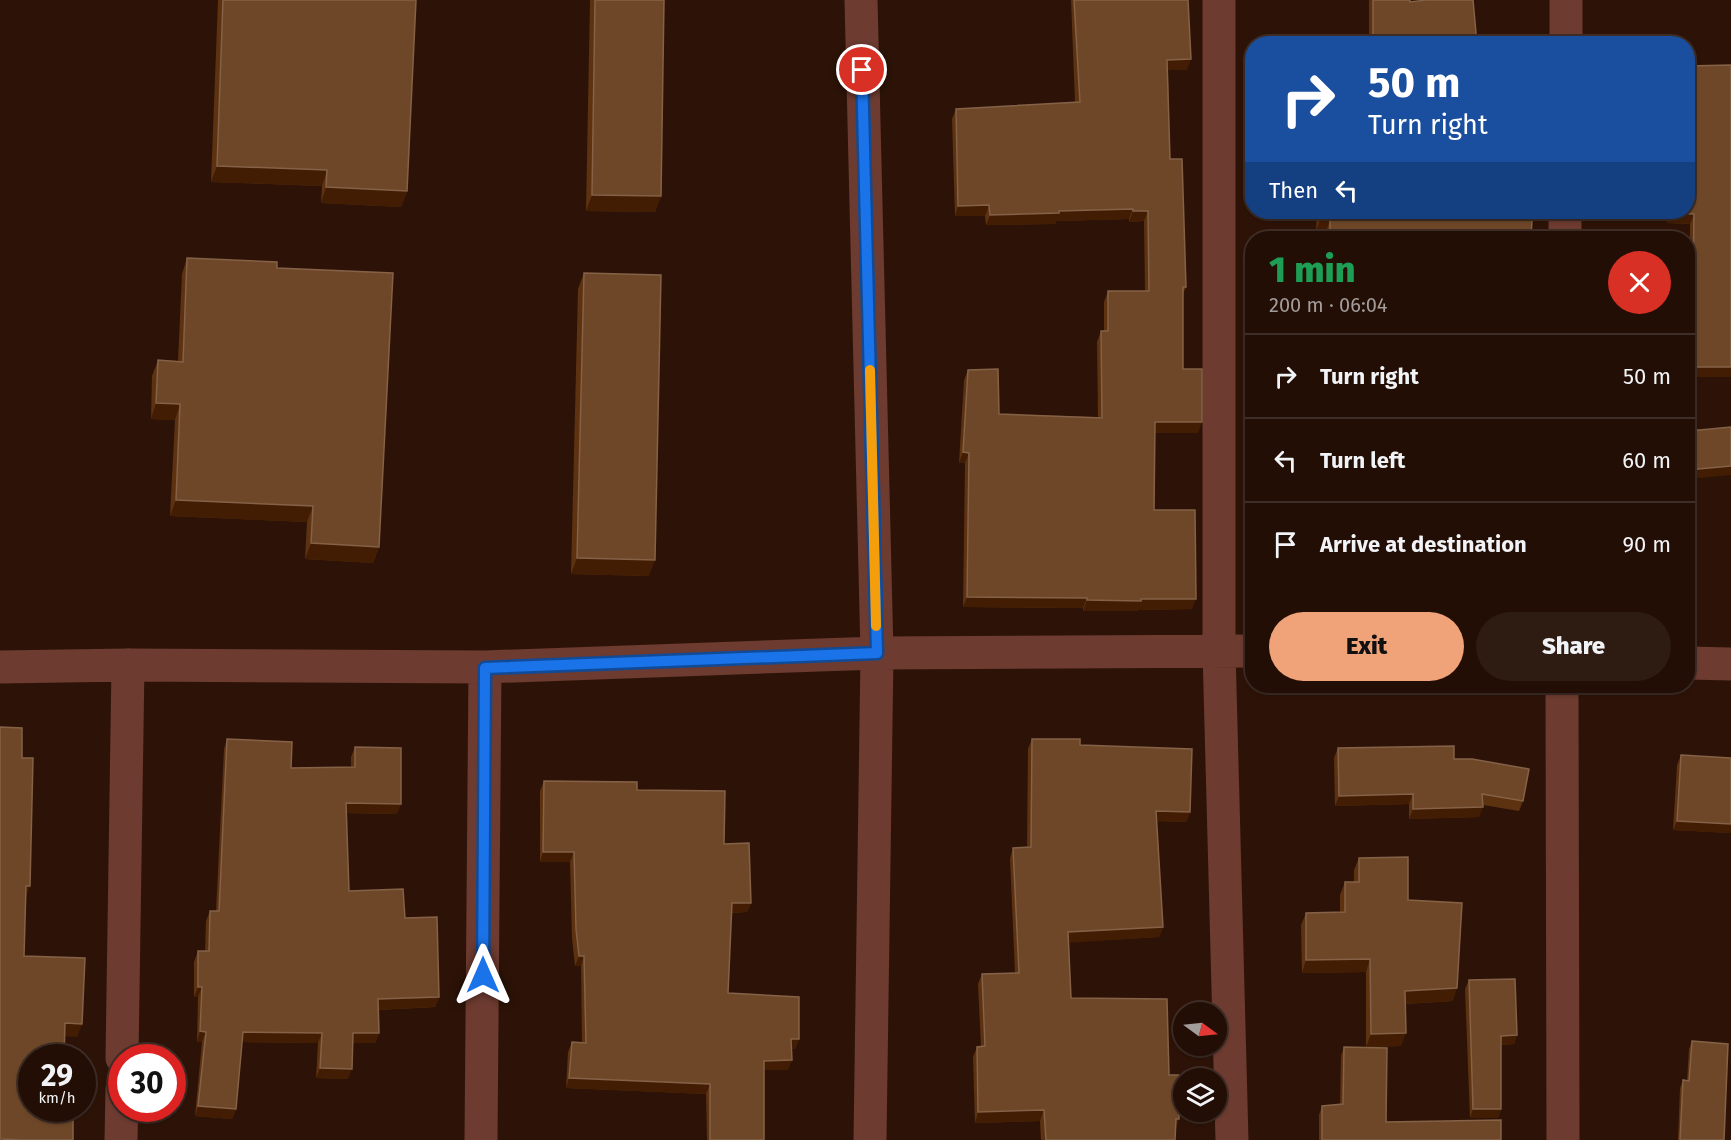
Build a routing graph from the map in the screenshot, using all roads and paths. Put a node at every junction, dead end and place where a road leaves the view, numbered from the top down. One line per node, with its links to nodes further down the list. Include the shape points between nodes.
1 (861, 0): 7 (street)
2 (1220, 0): 5 (street)
3 (1566, 0): 4 (street)
4 (1566, 36)
5 (1219, 650): 6 (street); 7 (street); 19 (street)
6 (1245, 651)
7 (877, 653): 12 (street); 18 (street)
8 (1695, 663): 9 (street)
9 (1731, 664)
10 (128, 665): 11 (street); 12 (street); 14 (street)
11 (0, 667)
12 (485, 668): 17 (street)
13 (1562, 693): 20 (street)
14 (122, 1044)
15 (121, 1122): 16 (street)
16 (121, 1140)
17 (481, 1140)
18 (870, 1140)
19 (1232, 1140)
20 (1563, 1140)

